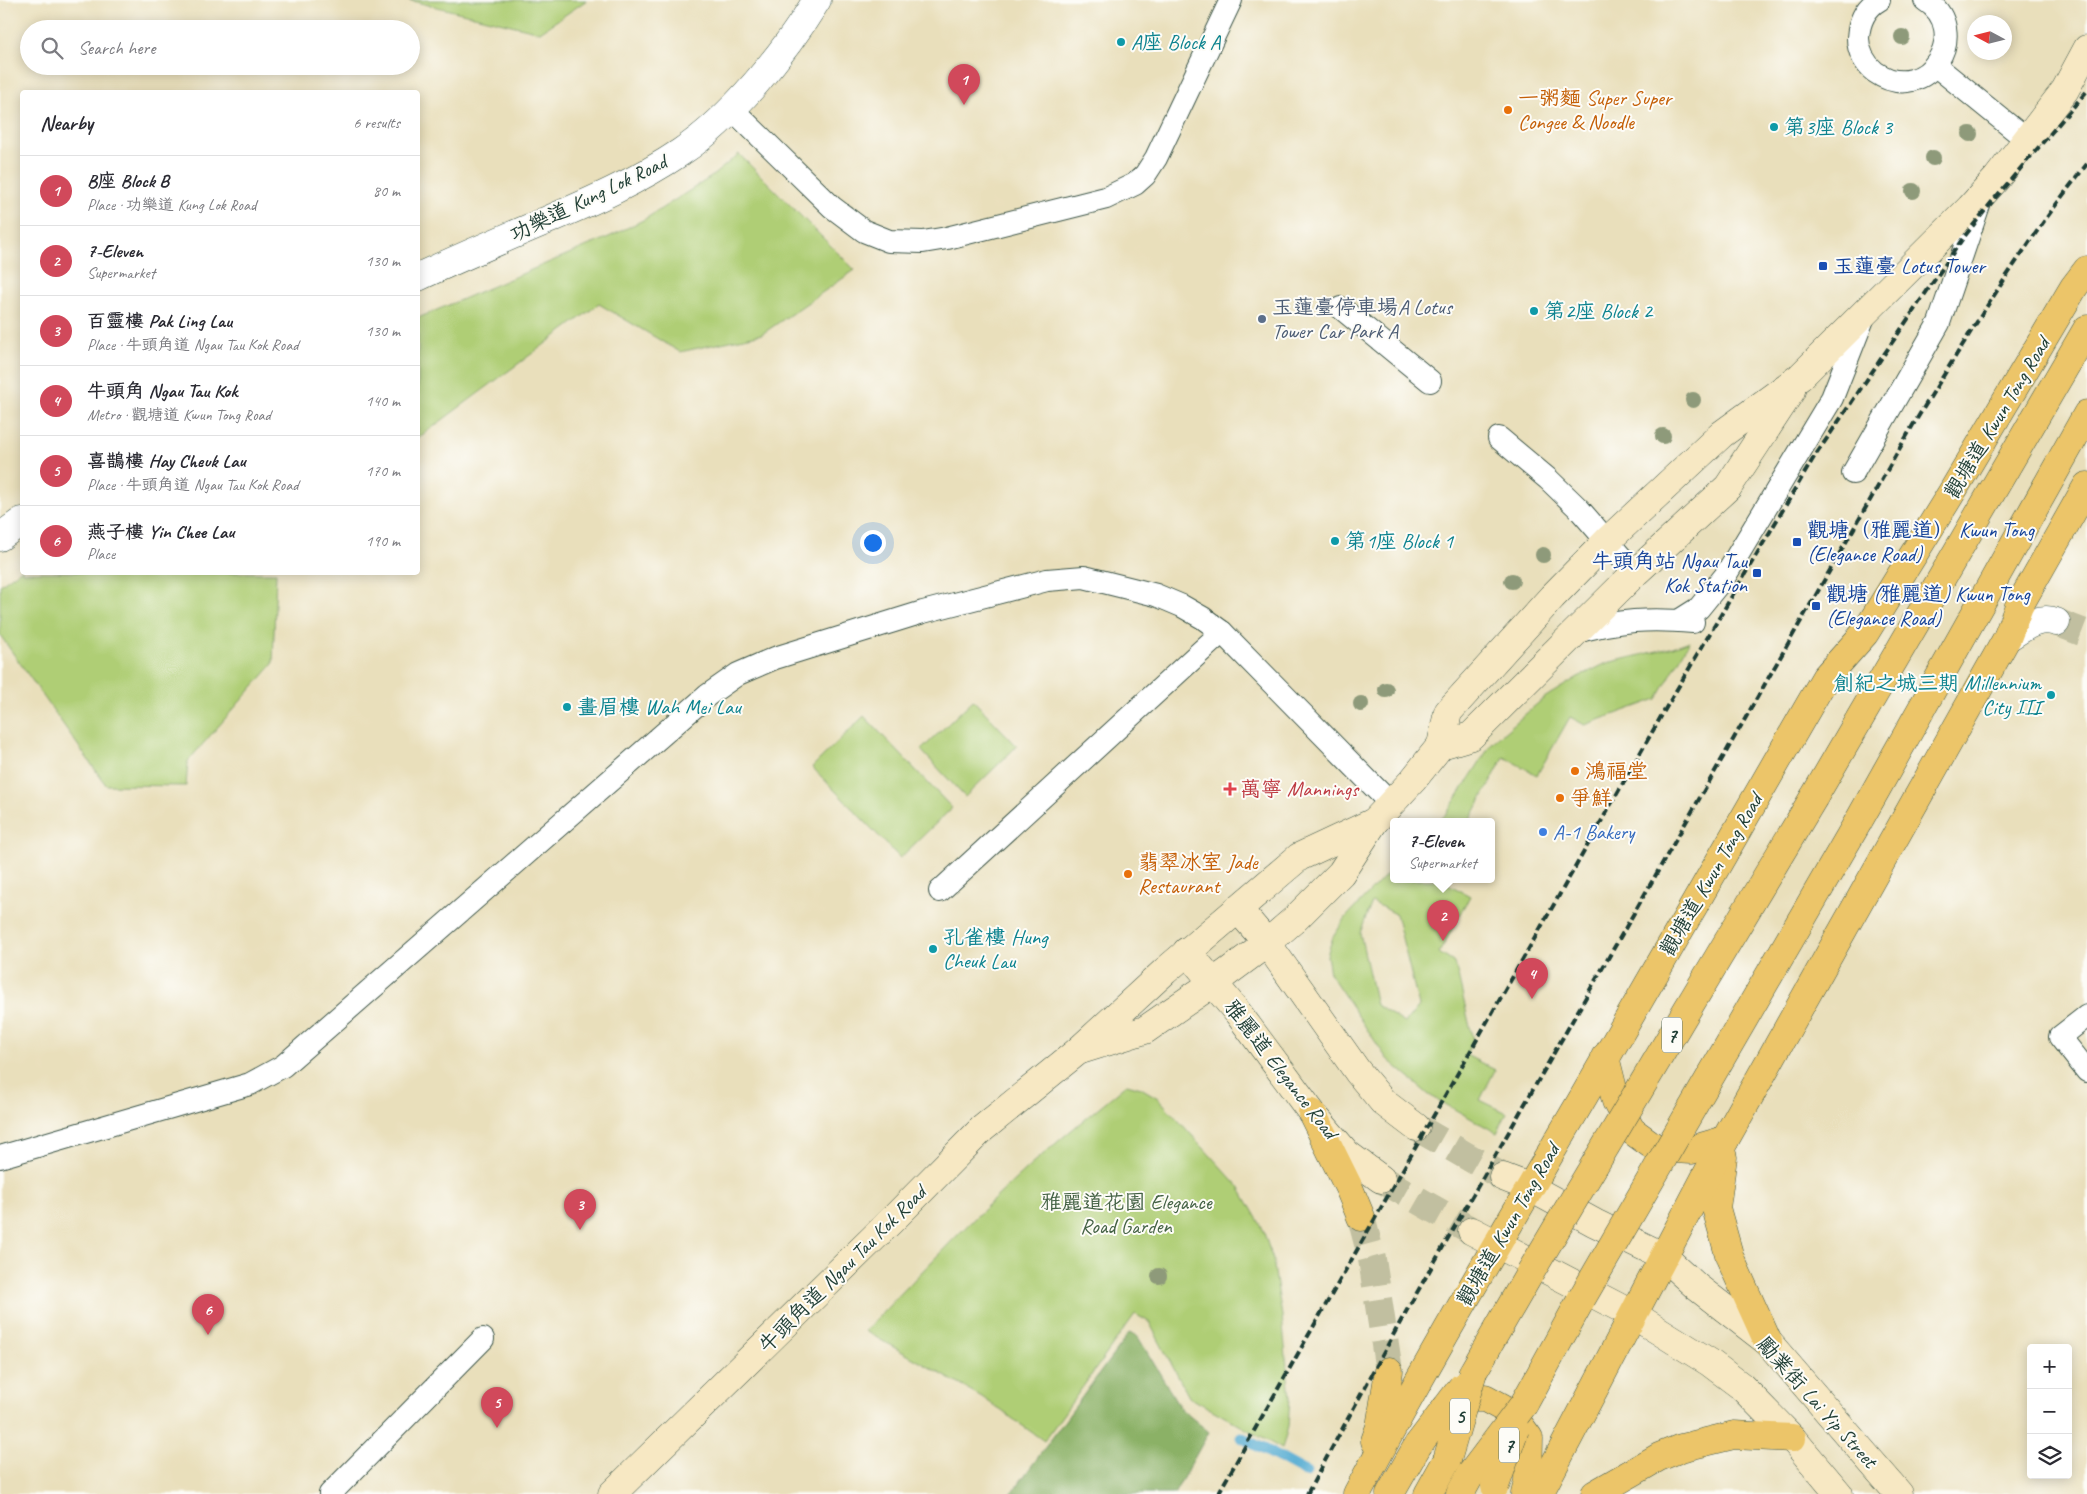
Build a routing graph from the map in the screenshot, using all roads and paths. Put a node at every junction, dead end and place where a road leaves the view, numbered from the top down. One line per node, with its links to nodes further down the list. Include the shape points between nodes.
1 (816, 0): 7 (street, 功樂道 Kung Lok Road, via 792,38)
2 (1231, 0): 7 (lane, via 1145,175 1106,198 947,238 888,241 864,231 832,206)
3 (1879, 0): 6 (lane, via 1864,14 1859,27 1858,42 1870,68 1882,77 1897,81 1925,75)
4 (1925, 0): 6 (lane, via 1938,12 1944,24 1946,39)
5 (2087, 49): 8 (main road, 牛頭角道 Ngau Tau Kok Road, via 2065,90)
6 (1936, 66): 8 (lane)
7 (732, 109): 11 (street, 功樂道 Kung Lok Road, via 682,151 620,187)
8 (2027, 140): 9 (main road, 牛頭角道 Ngau Tau Kok Road)
9 (1982, 195): 13 (main road, 牛頭角道 Ngau Tau Kok Road); 19 (lane, via 1939,324)
10 (2087, 270): 38 (main road, 觀塘道 Kwun Tong Road, via 1865,634 1825,678)
11 (420, 276)
12 (1341, 308): 16 (lane)
13 (1867, 311): 15 (main road, 牛頭角道 Ngau Tau Kok Road); 27 (lane, via 1832,398 1725,576 1688,621 1624,620)
14 (2084, 334): 55 (main road, 觀塘道 Kwun Tong Road / 7, bridge)
15 (1800, 377): 23 (main road, 牛頭角道 Ngau Tau Kok Road, via 1722,434); 24 (main road, 牛頭角道 Ngau Tau Kok Road, via 1728,487)
16 (1430, 381)
17 (2087, 414): 56 (main road, 7, bridge, via 1858,822 1587,1289)
18 (1499, 438): 23 (lane, via 1548,479)
19 (1853, 473)
20 (2087, 486): 28 (main road, via 2020,606)
21 (20, 522): 22 (street)
22 (0, 537)
23 (1607, 541): 24 (lane); 29 (main road, 牛頭角道 Ngau Tau Kok Road, via 1448,712)
24 (1636, 573): 27 (main road, 牛頭角道 Ngau Tau Kok Road)
25 (2056, 622): 28 (street, via 2049,619 2037,621)
26 (1222, 632): 30 (lane, via 1342,756); 31 (lane); 43 (lane, via 1182,606 1156,595 1084,577 1047,580 923,612 775,658 738,674 708,695 283,1066 250,1084)
27 (1576, 632): 29 (main road, 牛頭角道 Ngau Tau Kok Road, via 1471,736)
28 (2007, 638): 42 (main road)
29 (1441, 745): 30 (main road, 牛頭角道 Ngau Tau Kok Road)
30 (1382, 812): 32 (main road, 牛頭角道 Ngau Tau Kok Road, via 1299,857); 33 (main road, 牛頭角道 Ngau Tau Kok Road, via 1341,873)
31 (940, 891)
32 (1238, 909): 33 (main road); 34 (main road, 牛頭角道 Ngau Tau Kok Road)
33 (1267, 943): 35 (main road, 牛頭角道 Ngau Tau Kok Road); 41 (main road, via 1358,1072 1383,1102)
34 (1187, 952): 35 (main road, 雅麗道 Elegance Road); 37 (main road, 牛頭角道 Ngau Tau Kok Road)
35 (1213, 983): 37 (main road, 牛頭角道 Ngau Tau Kok Road, via 1145,1030); 40 (main road, 雅麗道 Elegance Road)
36 (2087, 1016): 39 (lane, via 2060,1037)
37 (1078, 1051): 60 (main road, 牛頭角道 Ngau Tau Kok Road, via 982,1129)
38 (1605, 1057): 42 (main road, via 1616,1101 1631,1130 1656,1148 1691,1150); 46 (main road, 觀塘道 Kwun Tong Road)
39 (2087, 1070)
40 (1312, 1113): 45 (main road, 雅麗道 Elegance Road, via 1347,1154); 47 (main road)
41 (1416, 1127)
42 (1725, 1140): 50 (main road); 53 (main road, via 1716,1208 1730,1258)
43 (0, 1156)
44 (1503, 1176): 46 (main road)
45 (1381, 1179)
46 (1529, 1187): 49 (main road, 觀塘道 Kwun Tong Road); 50 (main road)
47 (1360, 1217)
48 (1472, 1231): 49 (main road)
49 (1497, 1244): 51 (main road); 58 (main road, 觀塘道 Kwun Tong Road)
50 (1664, 1256): 51 (main road); 53 (main road, 勵業街 Lai Yip Street, via 1697,1287)
51 (1632, 1314): 57 (main road, 勵業街 Lai Yip Street, via 1741,1386); 67 (main road)
52 (483, 1339): 59 (lane)
53 (1768, 1342): 70 (main road, 勵業街 Lai Yip Street)
54 (1389, 1371): 61 (main road, via 1380,1427)
55 (1473, 1372): 62 (main road, 觀塘道 Kwun Tong Road / 7, bridge, via 1418,1445); 63 (main road, 5, bridge, via 1447,1460)
56 (1524, 1404): 64 (main road, 5, bridge, via 1471,1474); 65 (main road, 7, bridge)
57 (1792, 1438): 68 (main road, via 1734,1435 1681,1448); 69 (main road, 勵業街 Lai Yip Street)
58 (1381, 1448): 61 (main road, 觀塘道 Kwun Tong Road); 66 (main road, via 1461,1398 1485,1398 1509,1411 1529,1438)
59 (330, 1494)
60 (612, 1494)
61 (1356, 1494)
62 (1390, 1494)
63 (1428, 1494)
64 (1460, 1494)
65 (1491, 1494)
66 (1525, 1494)
67 (1540, 1494)
68 (1595, 1494)
69 (1839, 1494)
70 (1899, 1494)

